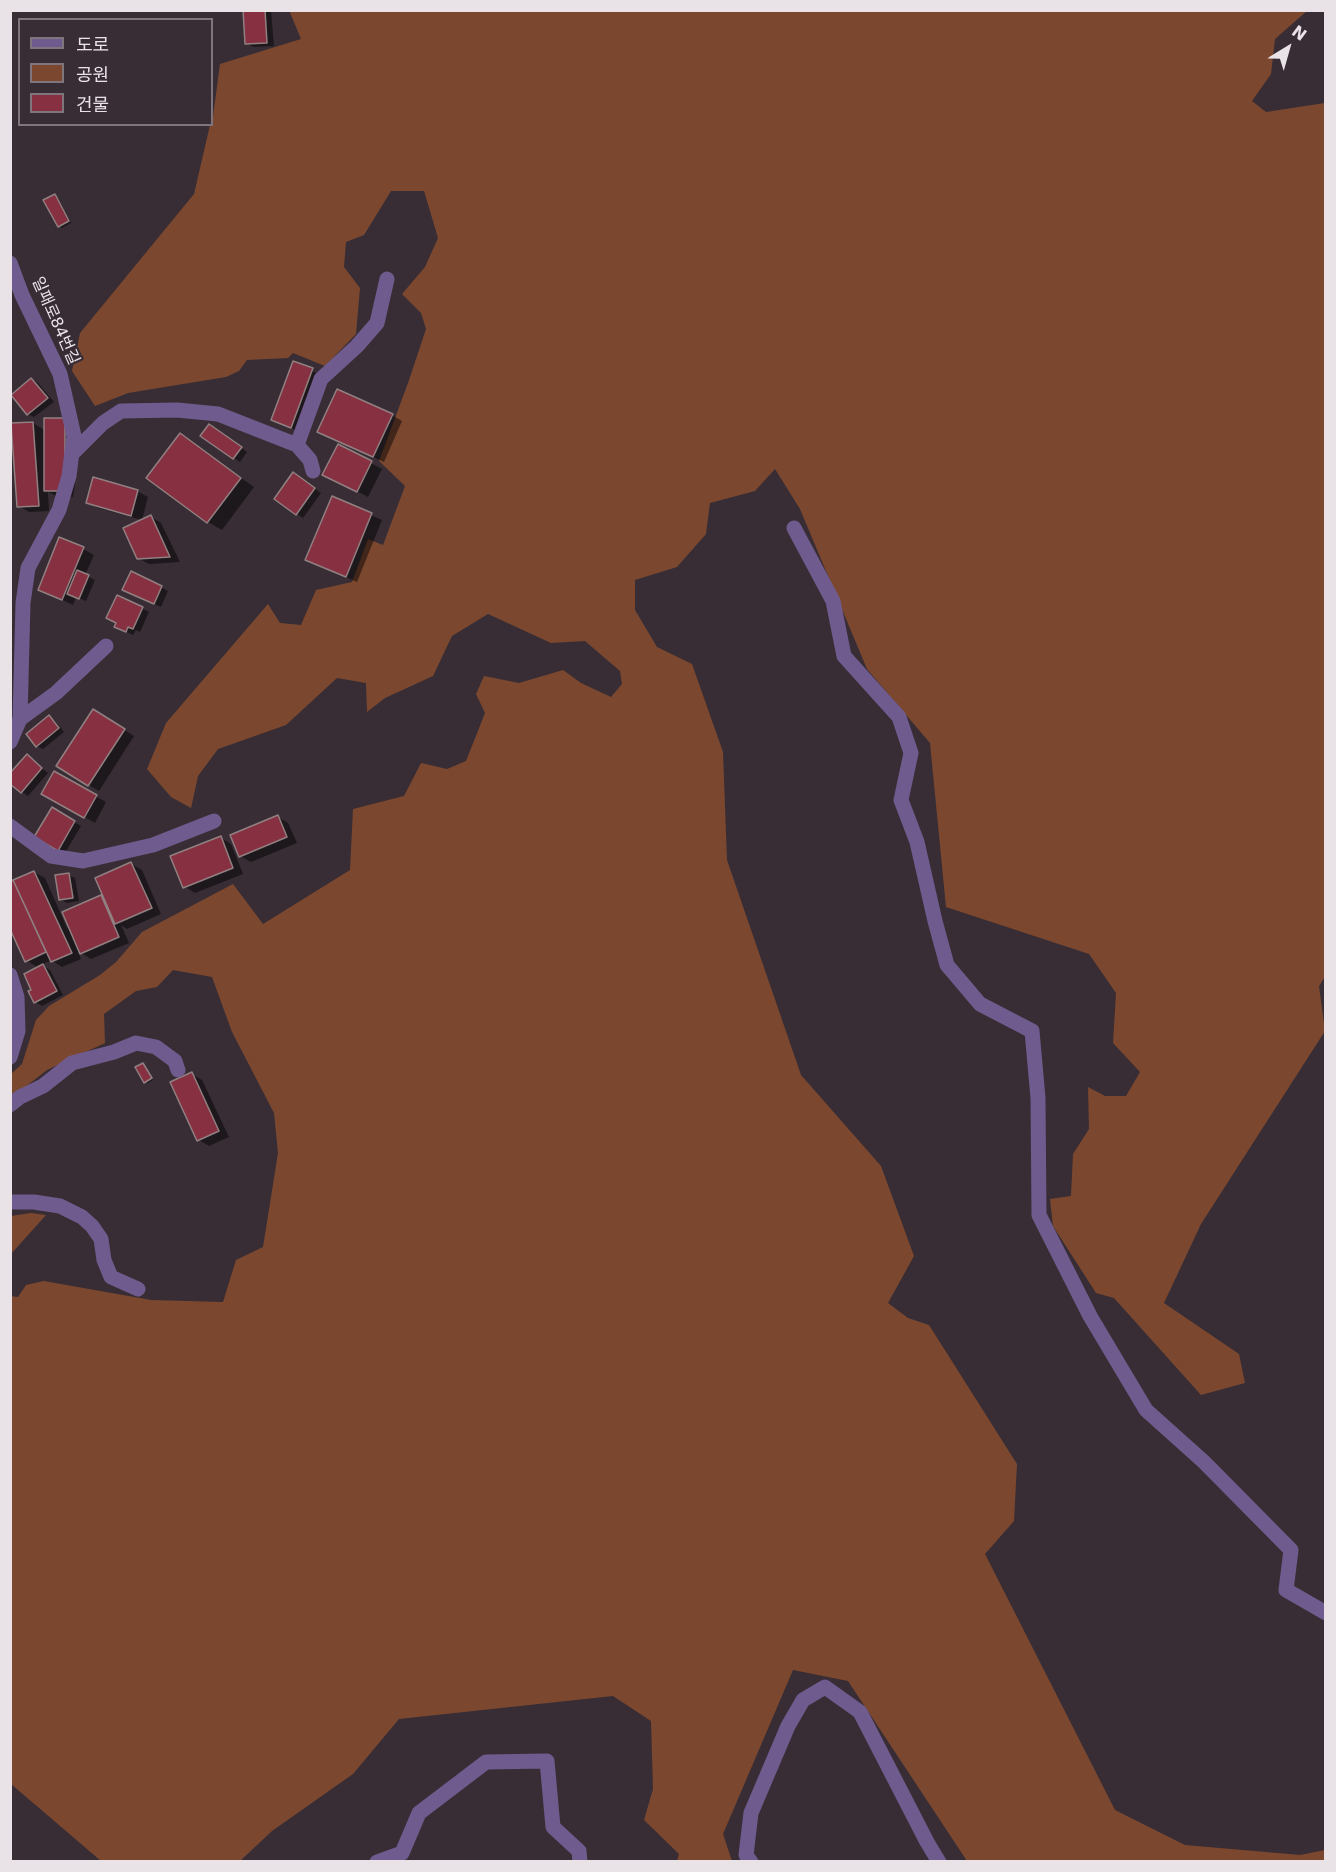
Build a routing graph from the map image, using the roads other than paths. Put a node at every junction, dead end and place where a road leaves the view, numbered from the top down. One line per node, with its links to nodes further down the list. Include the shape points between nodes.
1 (10, 263): 4 (street, 일패로84번길, via 60,374 74,436)
2 (387, 279): 3 (street, via 377,323 321,379)
3 (297, 445): 4 (street, via 218,414 121,411); 5 (street, via 310,460)
4 (72, 454): 8 (street, 일패로84번길, via 59,510 28,568 23,603)
5 (313, 471)
6 (794, 528): 18 (street, via 833,601 844,656 899,717 911,753 901,800 917,842 947,965 980,1004 1032,1031 1038,1098 1039,1215 1090,1317 1146,1410 1291,1550 1286,1590)
7 (106, 646): 8 (street, via 56,693)
8 (20, 719): 9 (street, 일패로84번길)
9 (10, 742)
10 (214, 821): 11 (street, via 153,844 83,861 51,856)
11 (10, 826)
12 (10, 975): 13 (street, via 17,997 18,1031)
13 (10, 1057)
14 (178, 1070): 15 (street, via 175,1061 156,1047 136,1043 72,1064)
15 (10, 1105)
16 (10, 1202): 17 (street, via 60,1206 81,1217 101,1239 111,1277)
17 (138, 1288)
18 (1326, 1613)
19 (377, 1862): 20 (street, via 402,1853 420,1813 486,1762 547,1761 553,1827 579,1851)
20 (580, 1862)
21 (751, 1862): 22 (street, via 746,1855 752,1813 788,1726 803,1700 825,1687 860,1712)
22 (939, 1862)

